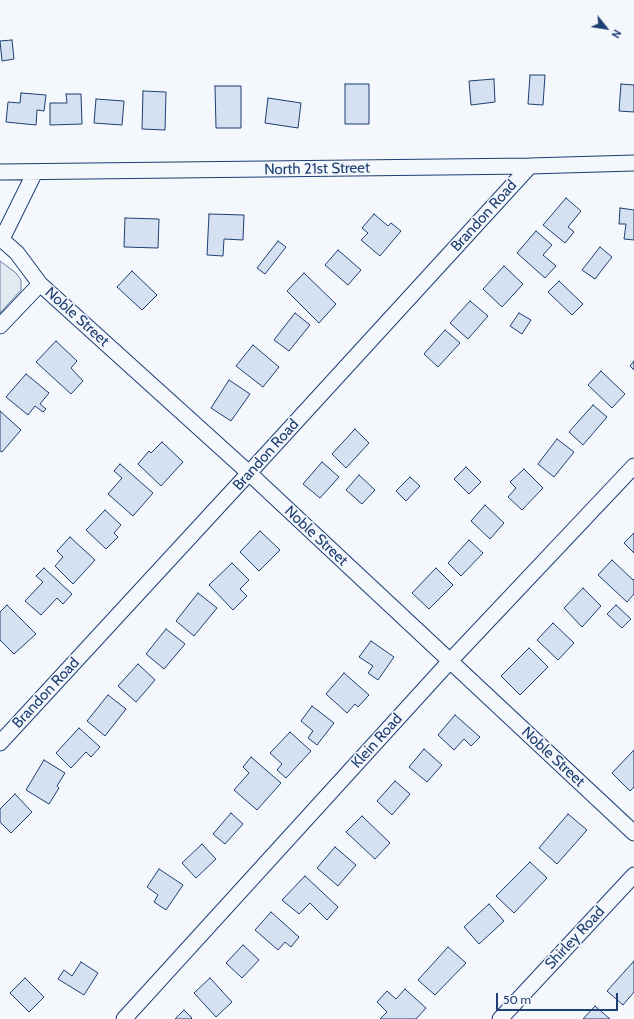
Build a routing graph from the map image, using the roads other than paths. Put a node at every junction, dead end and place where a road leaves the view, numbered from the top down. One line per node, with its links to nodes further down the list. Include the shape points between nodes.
1 (634, 163): 2 (street, North 21st Street)
2 (530, 166): 4 (street, North 21st Street); 9 (street, Brandon Road)
3 (0, 172): 4 (street, North 21st Street)
4 (34, 172): 5 (street)
5 (1, 239): 6 (street, Noble Street, via 17,253)
6 (40, 284): 7 (street); 9 (street, Noble Street)
7 (0, 326)
8 (634, 466): 10 (street, Klein Road)
9 (249, 473): 10 (street, Noble Street); 11 (street, Brandon Road)
10 (450, 661): 12 (street, Noble Street); 14 (street, Klein Road)
11 (0, 743)
12 (634, 833)
13 (634, 875): 15 (street, Shirley Road)
14 (124, 1019)
15 (500, 1019)

